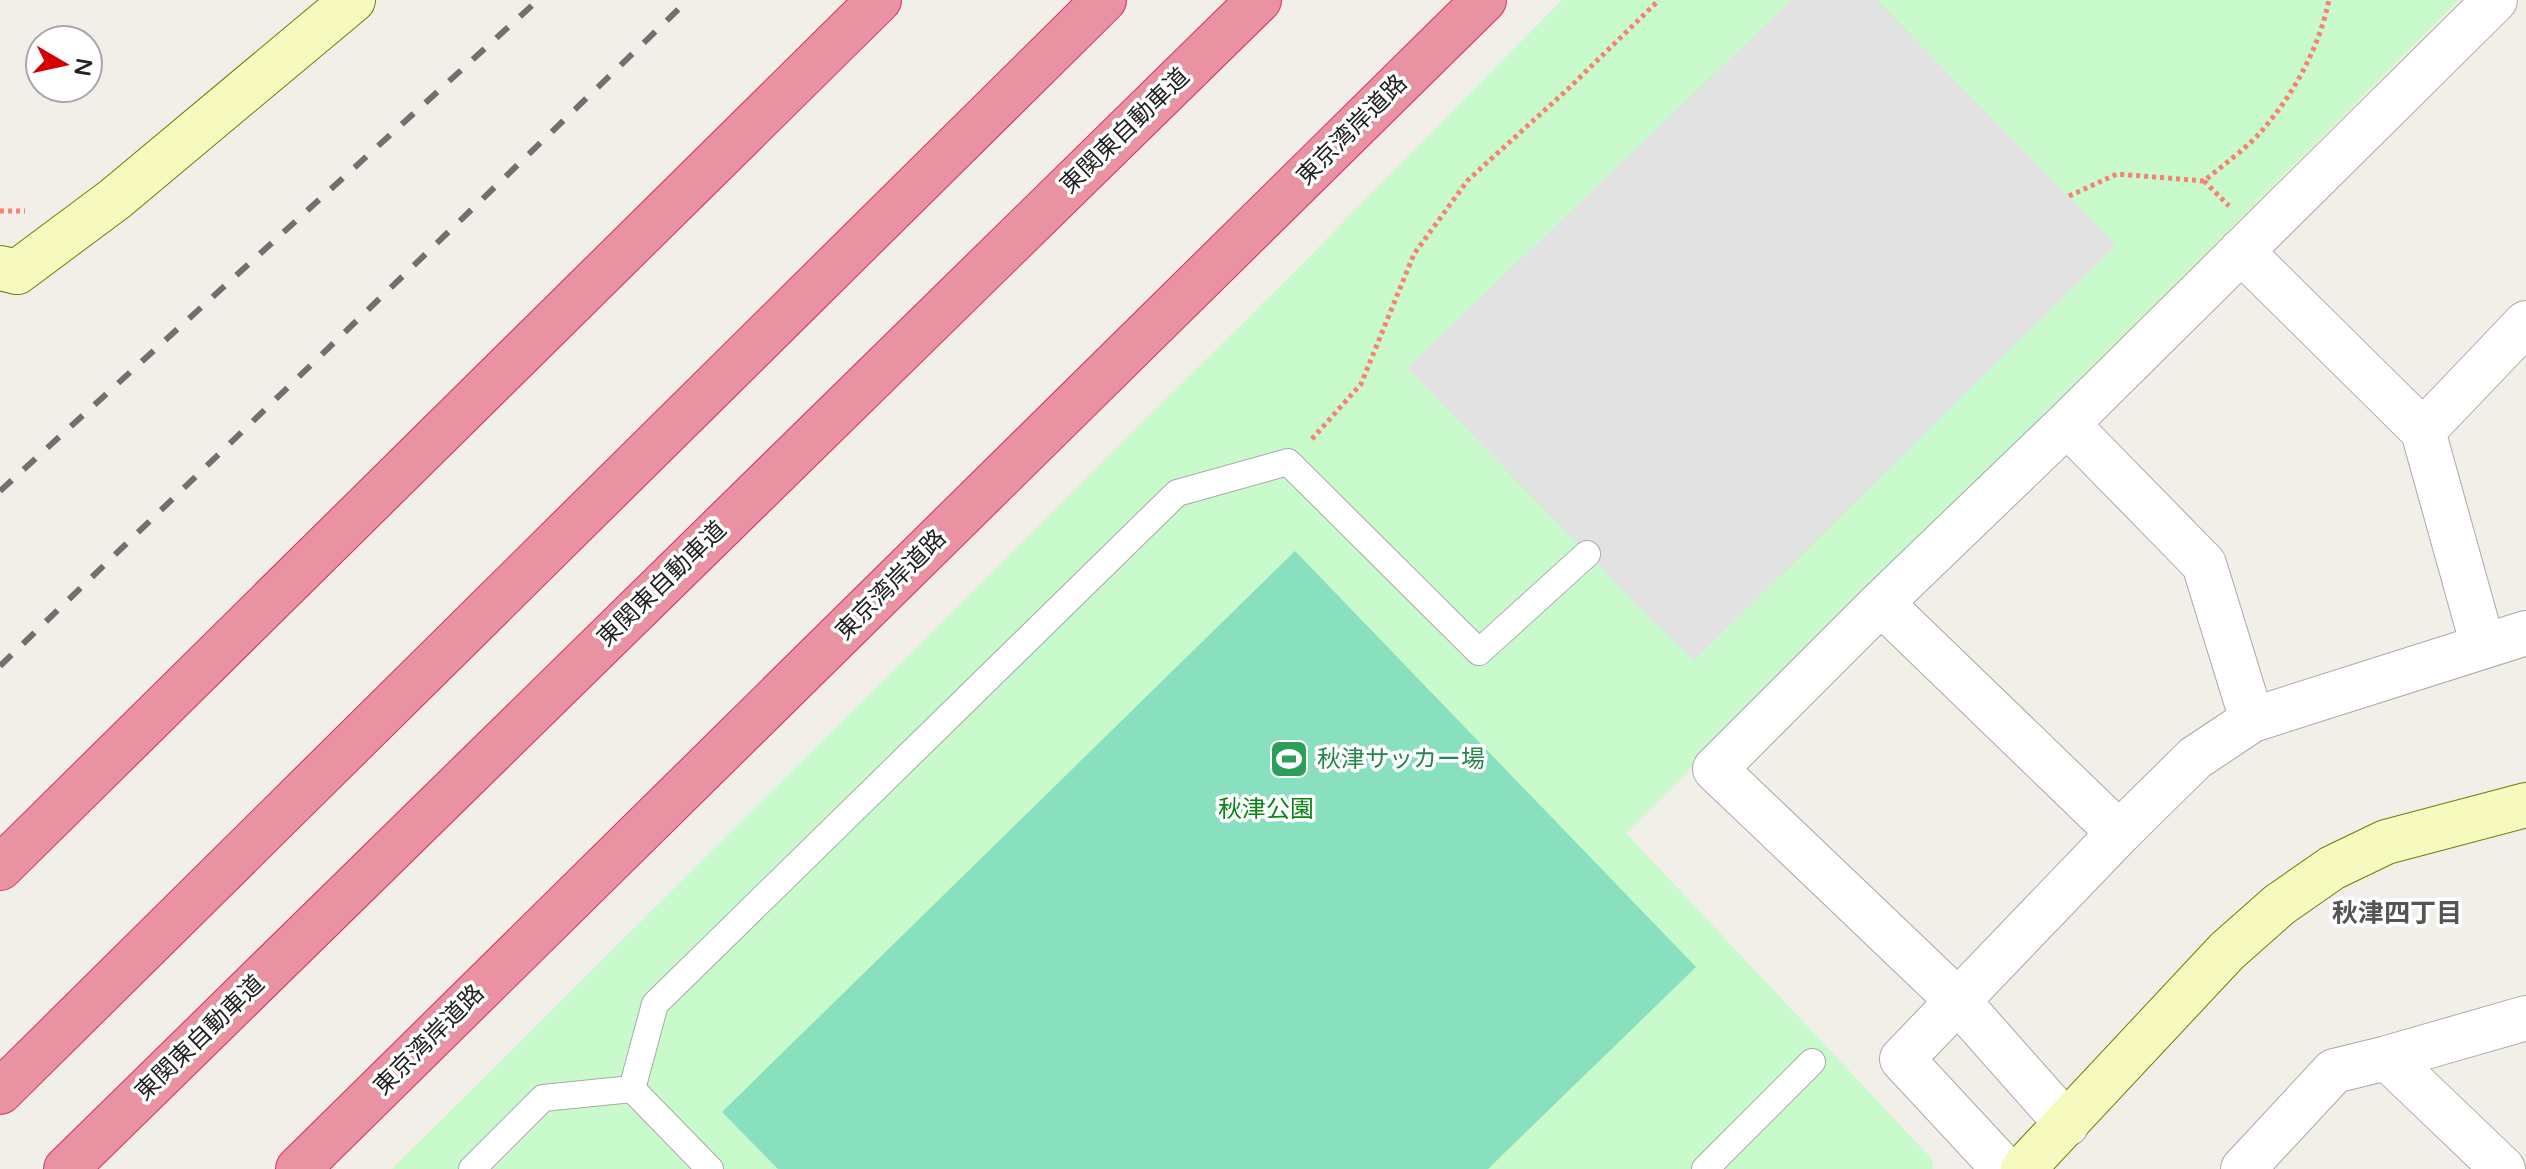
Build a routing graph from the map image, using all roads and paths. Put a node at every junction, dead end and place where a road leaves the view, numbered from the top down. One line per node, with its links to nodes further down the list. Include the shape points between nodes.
1 (353, 0): 11 (street, via 115,199 17,272)
2 (879, 0): 23 (highway)
3 (1104, 0): 29 (highway)
4 (1259, 0): 31 (highway, 東関東自動車道)
5 (1484, 0): 32 (highway, 東京湾岸道路)
6 (1659, 0): 15 (path, via 1468,180 1414,254 1361,384)
7 (2329, 0): 9 (path, via 2318,42 2296,84 2264,129 2204,181 2117,174)
8 (2495, 0): 10 (street)
9 (2069, 196)
10 (2241, 251): 13 (street); 14 (street)
11 (0, 268)
12 (2526, 323): 14 (street)
13 (2067, 424): 17 (street); 20 (street, via 2204,564)
14 (2423, 431): 19 (street)
15 (1288, 462): 16 (lane, via 1479,652); 28 (lane, via 1177,493 655,1004)
16 (1587, 554)
17 (1881, 603): 22 (street); 24 (street, via 1715,769)
18 (2526, 633): 19 (street)
19 (2483, 646): 20 (street)
20 (2252, 720): 22 (street, via 2195,758)
21 (2526, 805): 30 (street, via 2386,842 2332,868 2227,951)
22 (2119, 833): 24 (street)
23 (0, 868)
24 (1957, 1000): 30 (street); 36 (street, via 1902,1059)
25 (2526, 1018): 26 (street)
26 (2387, 1058): 38 (street, via 2334,1071); 39 (street)
27 (1812, 1062): 35 (lane)
28 (632, 1089): 33 (lane, via 543,1098); 34 (lane)
29 (0, 1092)
30 (2067, 1124): 37 (street)
31 (66, 1169)
32 (298, 1169)
33 (472, 1169)
34 (710, 1169)
35 (1705, 1169)
36 (2004, 1169)
37 (2023, 1169)
38 (2243, 1169)
39 (2503, 1169)

